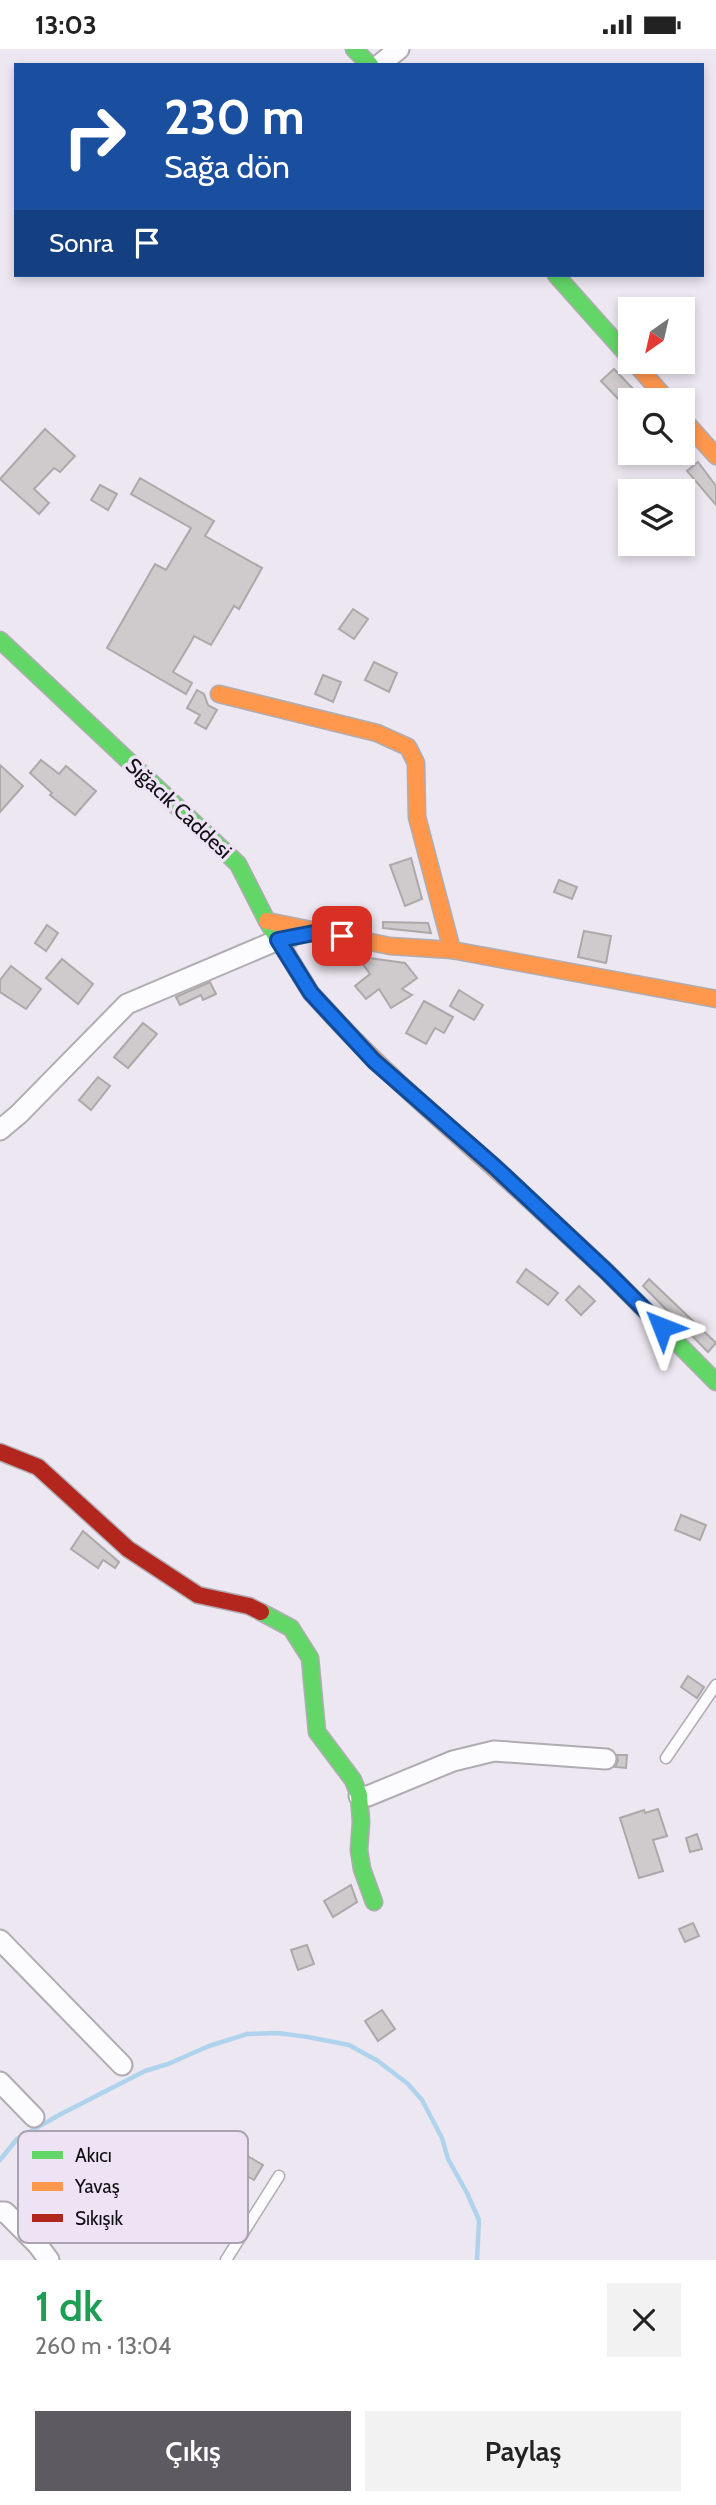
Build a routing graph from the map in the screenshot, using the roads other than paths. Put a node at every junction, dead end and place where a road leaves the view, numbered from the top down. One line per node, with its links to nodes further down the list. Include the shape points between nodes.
1 (354, 49): 3 (street)
2 (399, 49): 4 (street)
3 (368, 63)
4 (382, 63)
5 (558, 277): 6 (street)
6 (618, 345)
7 (695, 433): 8 (street)
8 (716, 456)
9 (0, 641): 11 (street, Sığacık Caddesi, via 238,864)
10 (219, 694): 14 (street, via 377,733 408,747 416,763 417,817)
11 (267, 921): 12 (street); 13 (street, Sığacık Caddesi)
12 (319, 932): 13 (street); 14 (street, via 390,946)
13 (278, 940): 16 (street, via 127,1005); 17 (street, Sığacık Caddesi, via 311,993 374,1061 607,1272)
14 (452, 950): 15 (street)
15 (716, 999)
16 (0, 1131)
17 (716, 1382)
18 (0, 1452): 22 (street, via 38,1467 128,1549 198,1595 249,1606 291,1628 310,1658 317,1732 353,1780)
19 (716, 1685): 20 (lane)
20 (666, 1758)
21 (606, 1759): 22 (street, via 494,1751 453,1761)
22 (359, 1797): 23 (street, via 359,1850)
23 (374, 1902)
24 (0, 1940): 25 (street)
25 (121, 2064)
26 (0, 2082): 27 (street)
27 (34, 2117)
28 (279, 2176): 31 (lane)
29 (0, 2211): 30 (street)
30 (18, 2225)
31 (248, 2225)
32 (36, 2243): 34 (street)
33 (237, 2243): 35 (lane)
34 (49, 2260)
35 (226, 2260)

